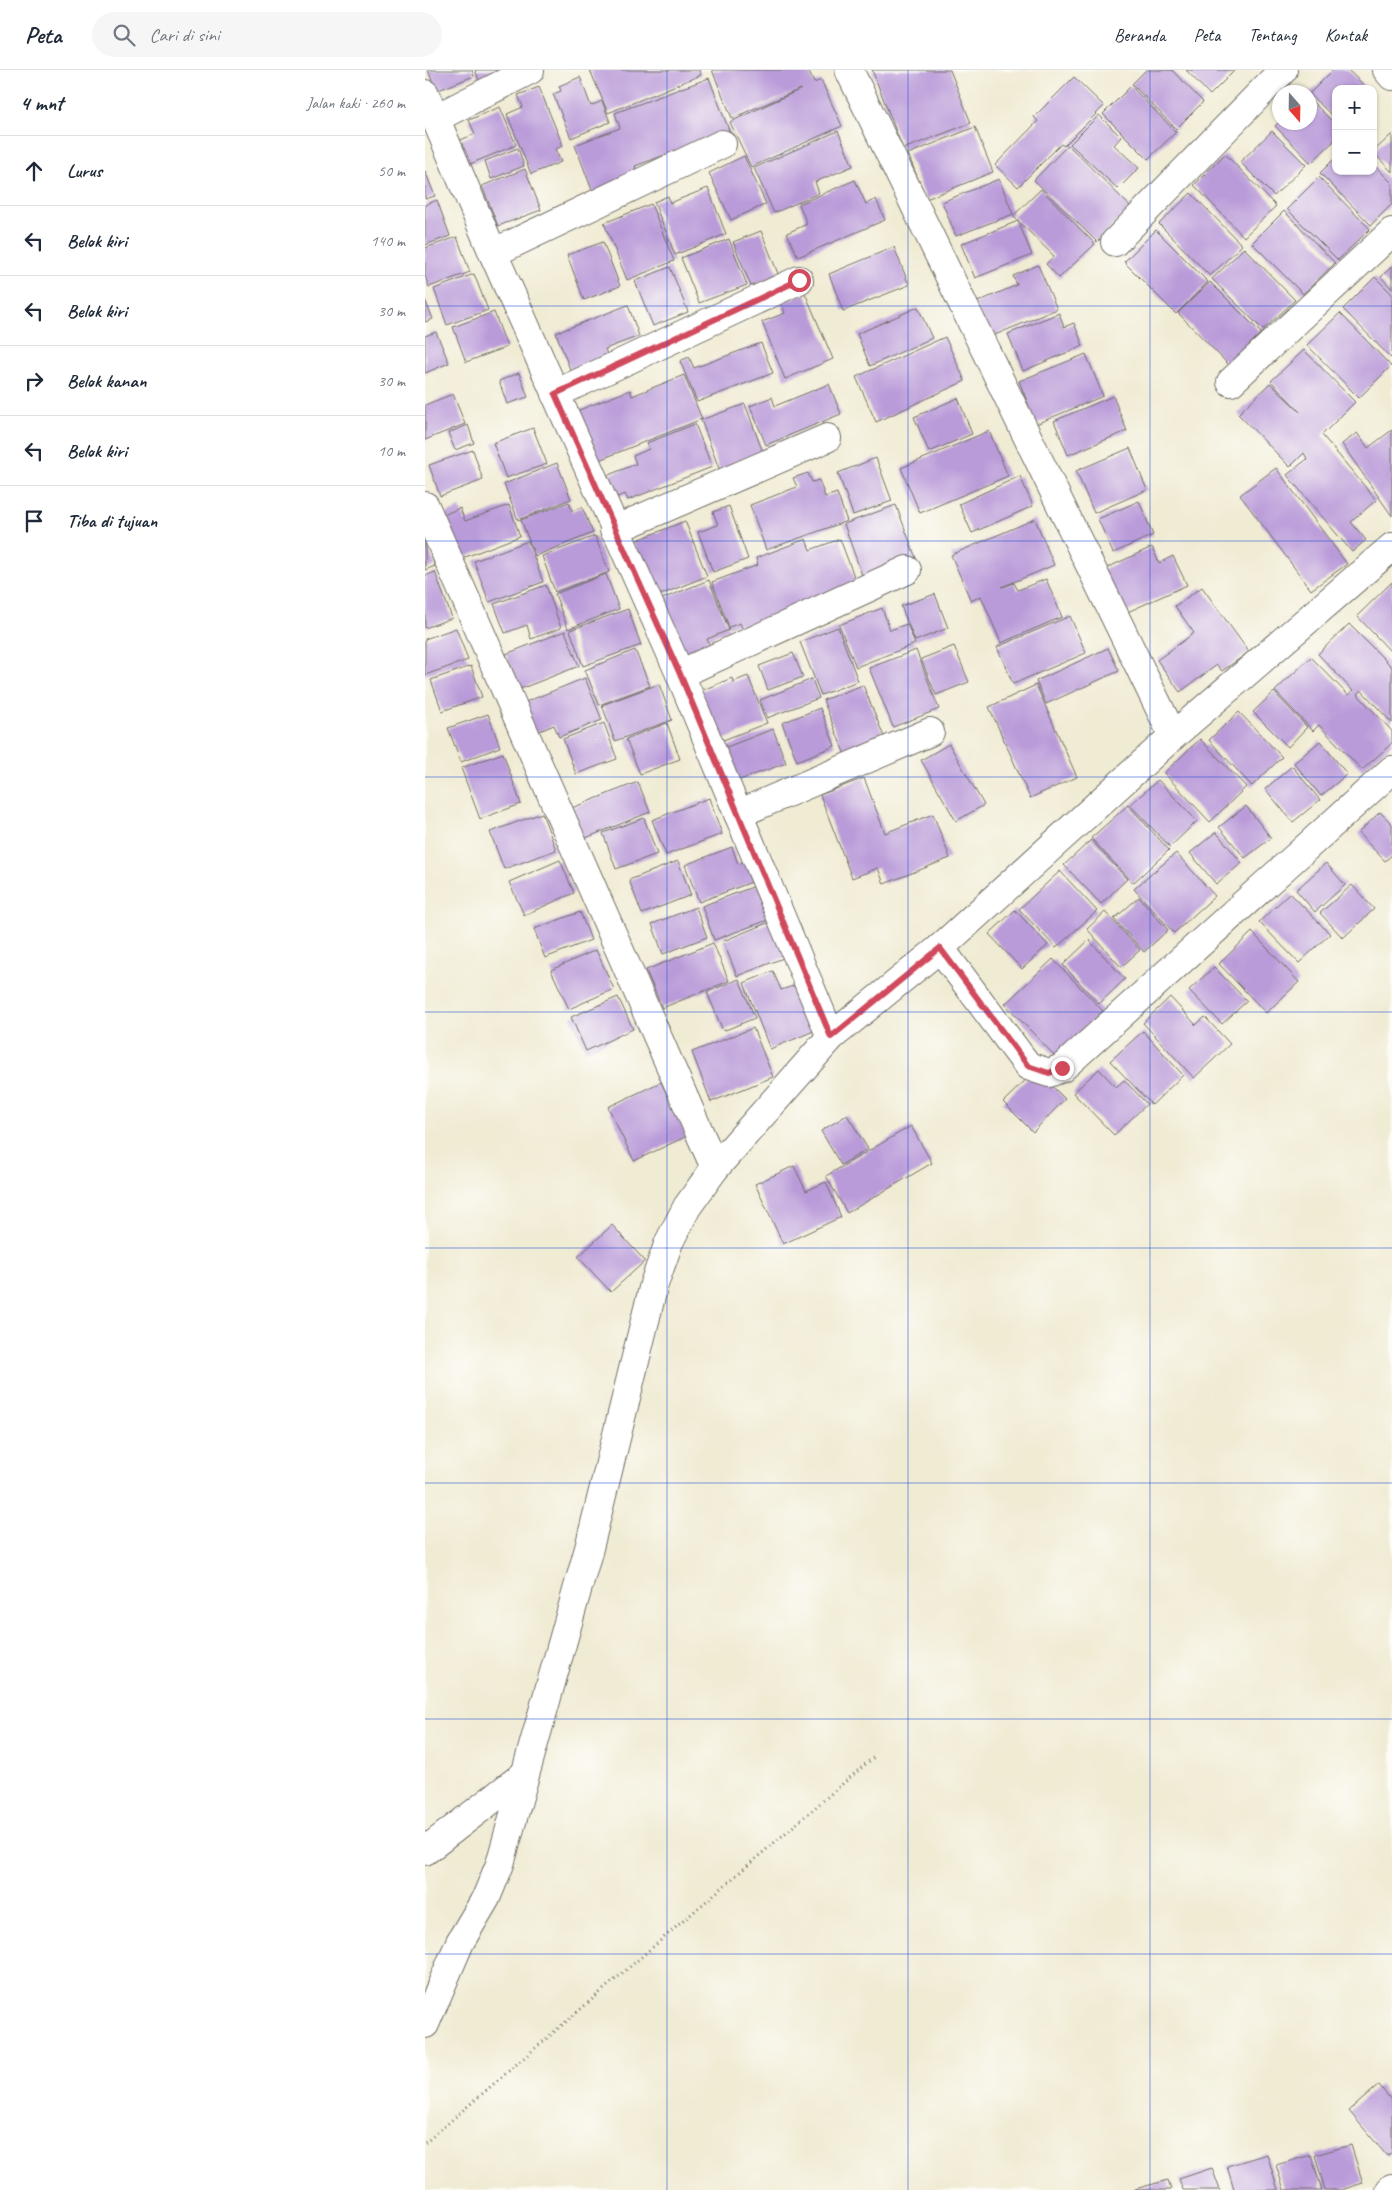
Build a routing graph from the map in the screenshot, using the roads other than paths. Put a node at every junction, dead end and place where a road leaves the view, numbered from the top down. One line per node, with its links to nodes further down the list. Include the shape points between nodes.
1 (530, 70): 6 (street)
2 (849, 70): 21 (street)
3 (1283, 70): 9 (street)
4 (1387, 70): 5 (street)
5 (1392, 76)
6 (430, 106): 10 (street)
7 (723, 144): 10 (street)
8 (1392, 232): 12 (street)
9 (1115, 242)
10 (493, 253): 13 (street)
11 (799, 280): 13 (street)
12 (1231, 382)
13 (555, 394): 16 (street)
14 (827, 438): 16 (street)
15 (425, 506): 26 (street)
16 (615, 530): 19 (street)
17 (1392, 548): 21 (street)
18 (907, 570): 19 (street)
19 (680, 674): 23 (street)
20 (930, 732): 23 (street)
21 (1173, 736): 24 (street)
22 (1392, 770): 24 (street, via 1062,1068 1049,1073 1028,1066)
23 (738, 814): 25 (street)
24 (940, 948): 25 (street)
25 (831, 1037): 26 (street)
26 (715, 1168): 27 (street, via 687,1207 669,1242 655,1284 589,1548)
27 (525, 1774): 28 (street); 29 (street, via 500,1864 486,1898 460,1942)
28 (425, 1851)
29 (425, 2024)

